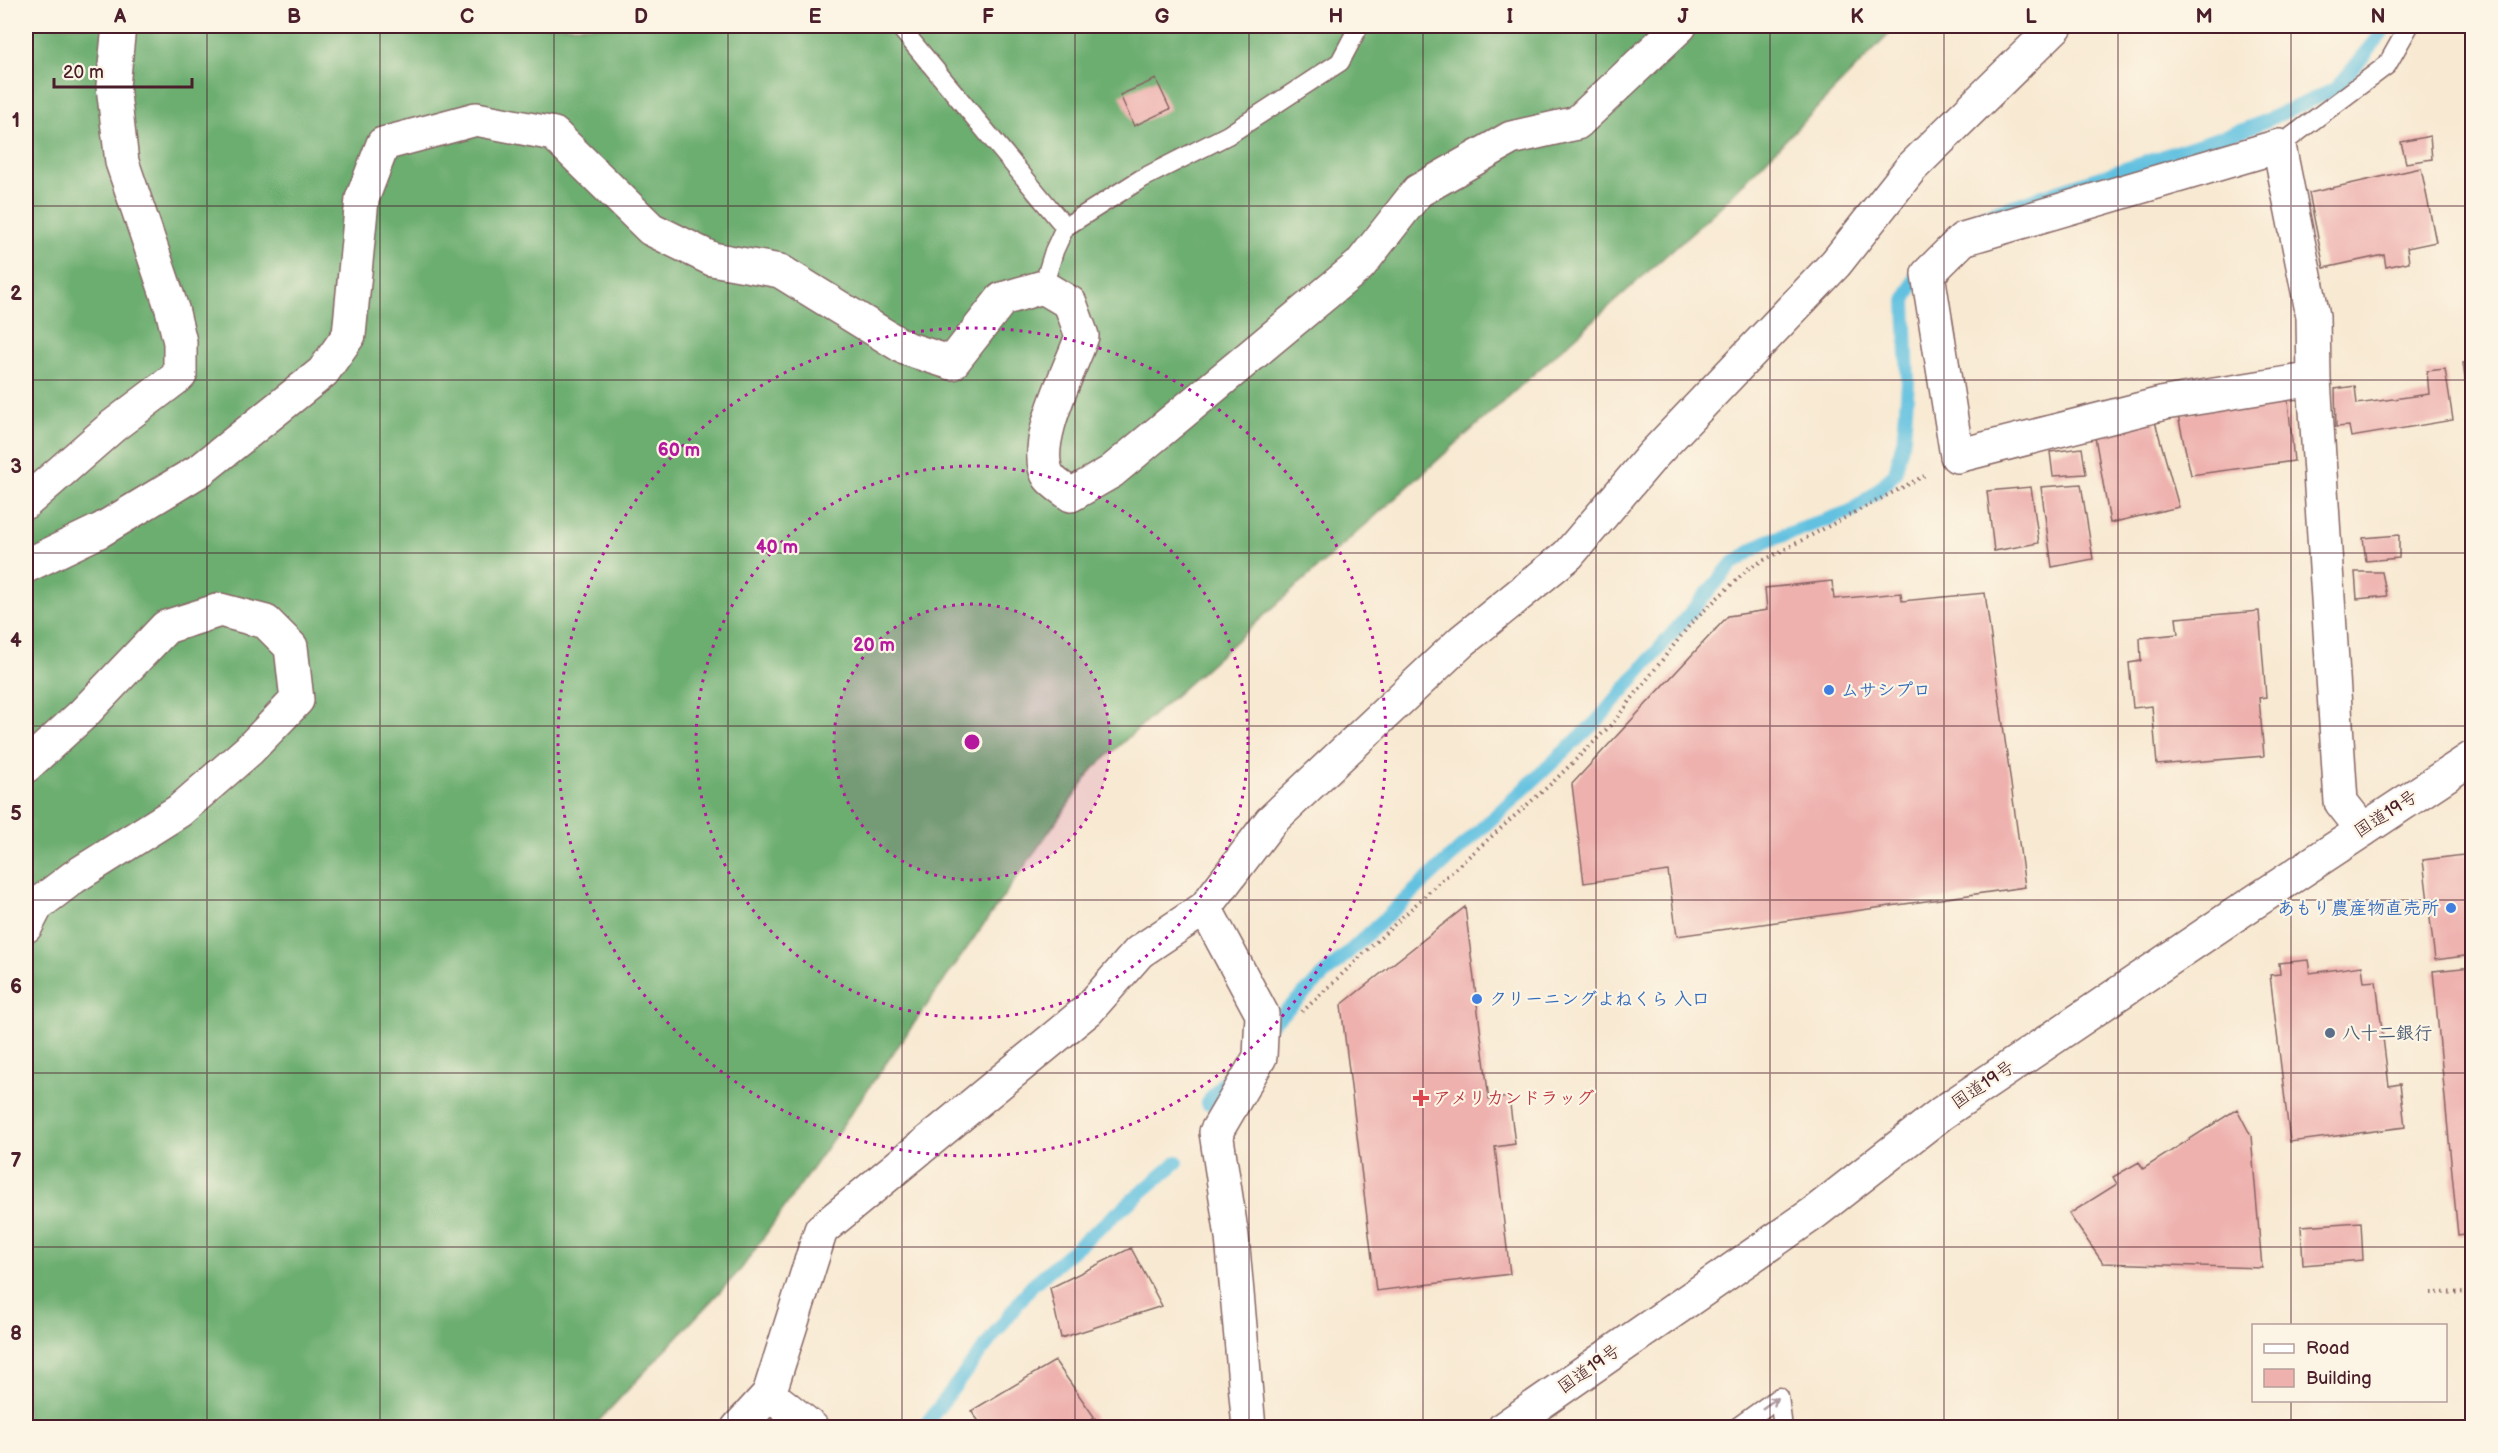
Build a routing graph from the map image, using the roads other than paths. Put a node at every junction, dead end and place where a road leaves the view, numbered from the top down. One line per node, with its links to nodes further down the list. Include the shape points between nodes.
1 (119, 26): 11 (main road, via 113,87 122,162 180,342 180,375 112,426)
2 (899, 26): 8 (lane)
3 (1359, 26): 8 (lane, via 1340,62 1228,135 1141,179)
4 (1680, 26): 9 (main road, via 1577,123 1511,138 1418,191 1360,265 1111,472 1071,495 1049,477 1042,452 1052,412 1082,336 1070,303)
5 (2056, 26): 16 (main road, via 1911,168 1836,263 1653,455 1568,555 1462,640 1271,820)
6 (2409, 26): 7 (lane, via 2387,65)
7 (2279, 147): 10 (main road, via 2313,316); 10 (main road, via 1963,238 1928,274 1957,456 2165,402)
8 (1065, 227): 9 (lane)
9 (1043, 287): 12 (main road, via 1002,299 952,363 905,348 780,271 712,259 651,229 554,134 476,119 383,144 362,199 349,335 323,372 202,469 100,530)
10 (2314, 379): 15 (main road, via 2341,802)
11 (26, 502)
12 (26, 566)
13 (2472, 758): 15 (main road, 国道19号)
14 (26, 766): 17 (main road, via 83,714 166,627 220,610 266,622 291,647 297,700 249,750 178,811 37,905)
15 (2363, 830): 22 (main road, 国道19号, via 1942,1113 1822,1207)
16 (1205, 908): 18 (main road, via 1139,952 1088,1010 821,1230); 21 (main road, via 1262,1014 1260,1057 1216,1132 1232,1237)
17 (26, 926)
18 (769, 1394): 19 (main road); 20 (main road)
19 (738, 1428)
20 (812, 1428)
21 (1250, 1428)
22 (1504, 1428)
23 (1736, 1428): 24 (lane, one-way to 24, via 1779,1397)
24 (1783, 1428)

